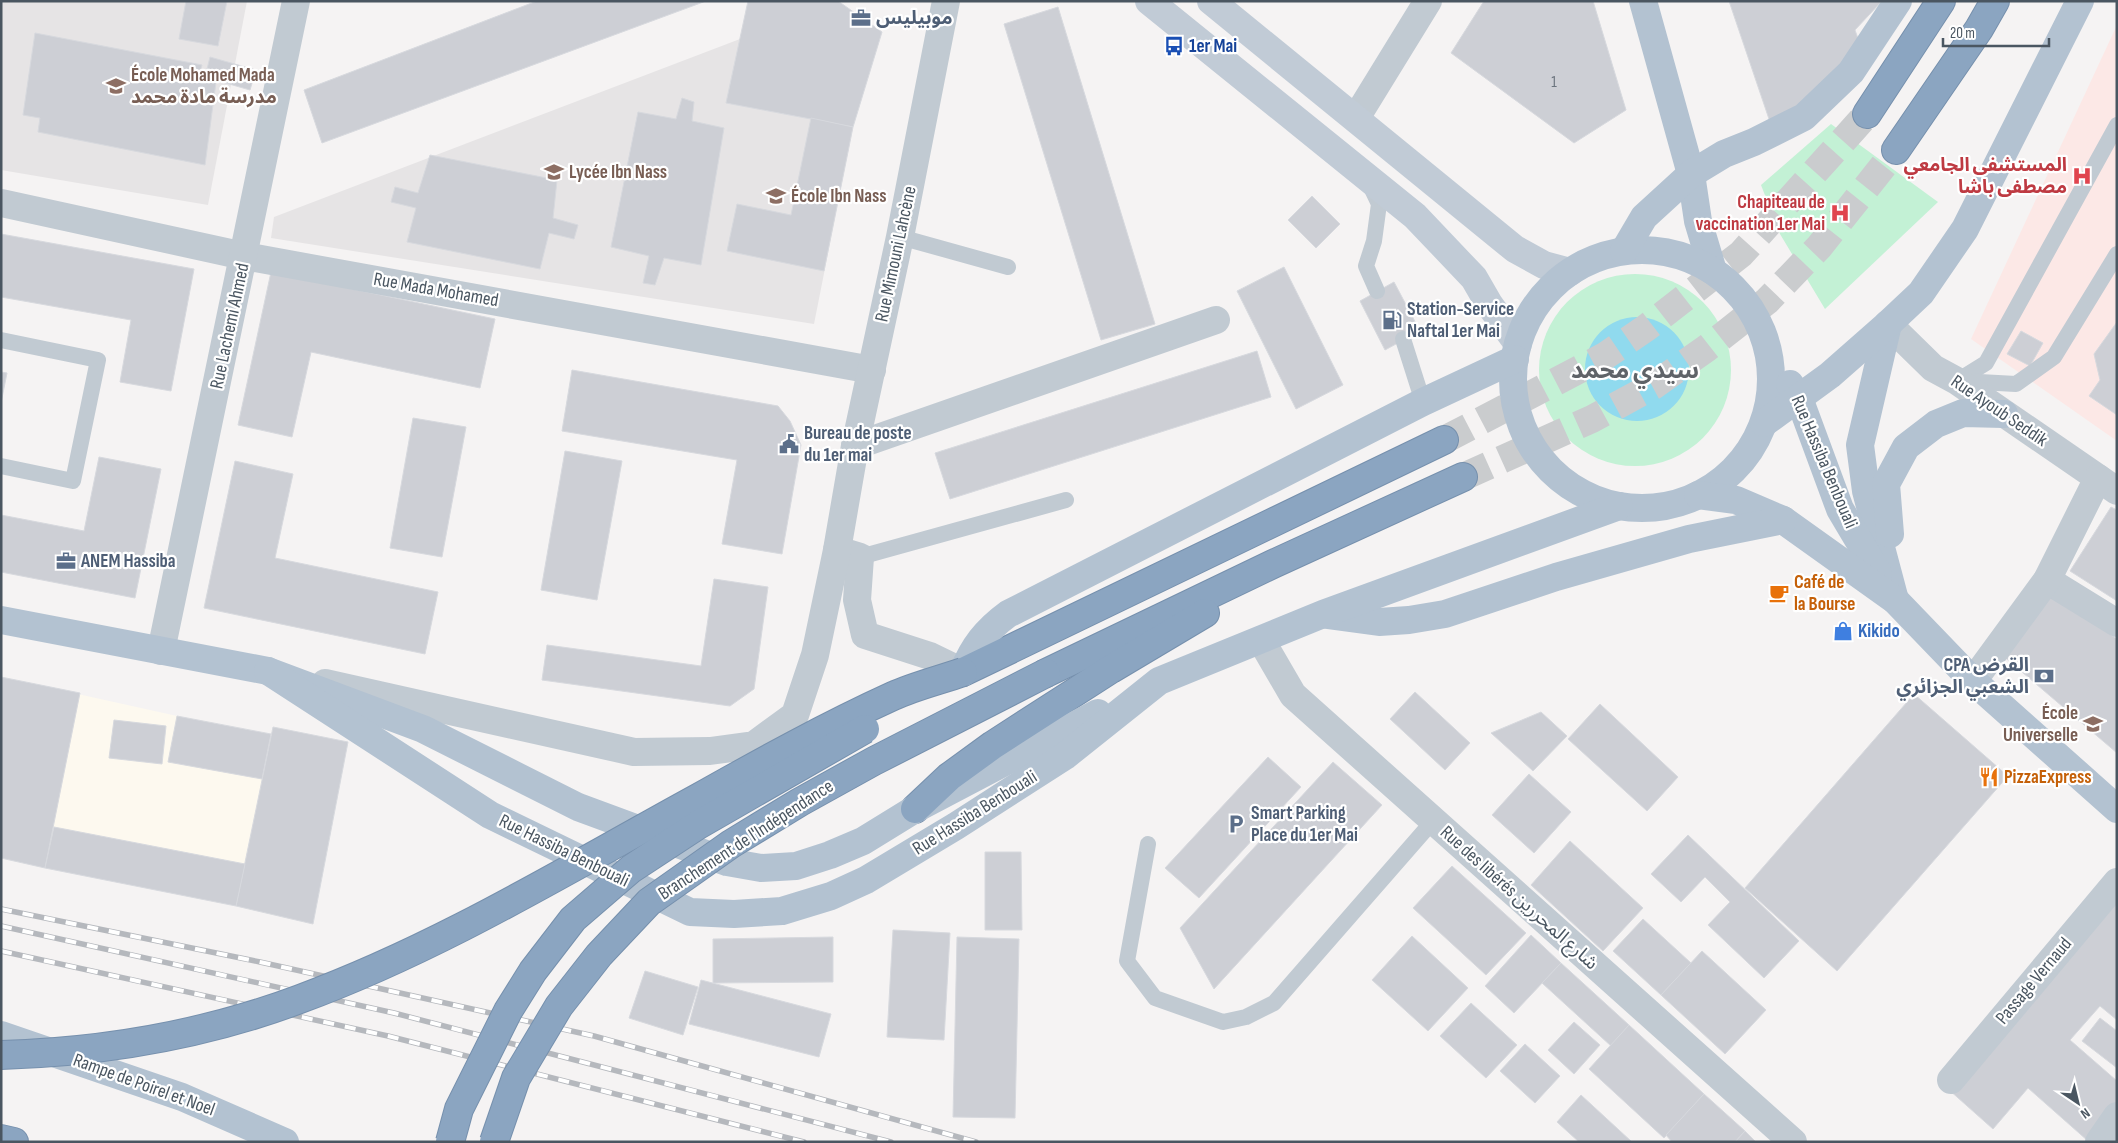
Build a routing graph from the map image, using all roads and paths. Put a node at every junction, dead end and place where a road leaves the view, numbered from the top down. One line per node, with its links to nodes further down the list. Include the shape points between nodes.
1 (296, 1): 21 (street, Rue Lachemi Ahmed)
2 (946, 1): 18 (street, Rue Mimouni Lahcène)
3 (1149, 1): 15 (street)
4 (1211, 1): 12 (street)
5 (1428, 1): 12 (street)
6 (1643, 1): 16 (main road)
7 (1898, 1): 16 (main road, via 1850,72 1804,117 1724,154)
8 (1941, 1): 11 (highway)
9 (1995, 1): 14 (highway)
10 (2080, 1): 27 (main road, via 1965,229 1921,293)
11 (1868, 114)
12 (1356, 118): 24 (street, via 1515,249 1544,265)
13 (2117, 125): 33 (lane, via 1986,363)
14 (1896, 150)
15 (1363, 172): 25 (lane, via 1379,204 1374,241 1366,266); 31 (street, via 1416,216 1463,265 1474,278)
16 (1691, 174): 19 (main road, via 1644,217); 23 (main road, via 1698,221)
17 (1, 203): 21 (street, Rue Mada Mohamed)
18 (900, 238): 22 (lane); 32 (street, Rue Mimouni Lahcène)
19 (1624, 251): 23 (main road, via 1655,250); 24 (main road)
20 (2117, 254): 33 (lane, via 2054,357 2016,384)
21 (244, 256): 32 (street, Rue Mada Mohamed); 55 (street, Rue Lachemi Ahmed)
22 (1008, 266)
23 (1713, 271): 30 (main road, via 1748,305)
24 (1570, 272): 31 (main road, via 1547,291 1529,316)
25 (1377, 292)
26 (1216, 320): 39 (street)
27 (1888, 324): 33 (street, Rue Ayoub Seddik, via 1933,368); 34 (main road); 50 (main road, via 1860,445 1866,491)
28 (1404, 339): 35 (lane)
29 (1, 340): 40 (lane, via 98,360 73,481)
30 (1769, 349): 34 (main road, Rue Hassiba Benbouali); 37 (main road, via 1771,387)
31 (1516, 352): 35 (main road); 45 (main road, via 1513,384 1517,409 1537,454 1572,488)
32 (872, 370): 39 (street, Rue Mimouni Lahcène)
33 (1957, 381): 36 (street, Rue Ayoub Seddik)
34 (1799, 398): 37 (main road); 50 (main road, Rue Hassiba Benbouali, via 1840,509)
35 (1423, 402): 57 (main road, via 1008,614 980,639)
36 (2004, 414): 42 (street, Rue Ayoub Seddik); 50 (main road, via 1963,413 1936,424 1906,446 1886,484)
37 (1764, 423): 43 (main road, via 1738,465 1720,482)
38 (1444, 440): 57 (highway)
39 (855, 446): 47 (street, Rue Mimouni Lahcène, via 844,507)
40 (1, 466)
41 (1463, 477): 48 (highway)
42 (2108, 484): 49 (street)
43 (1698, 495): 45 (main road, via 1673,504 1646,508); 46 (main road, Rue Hassiba Benbouali, via 1736,500)
44 (1066, 500): 47 (lane)
45 (1619, 506): 51 (main road, Rue Hassiba Benbouali)
46 (1783, 520): 50 (main road, Rue Hassiba Benbouali); 51 (main road, via 1689,539 1556,577 1445,614 1379,622)
47 (848, 554): 56 (street, via 795,715 754,745 710,751 634,752); 57 (street, via 865,635 930,656)
48 (1273, 564): 60 (highway, via 1218,606 1111,669 993,745 949,777); 73 (highway, Branchement de l'Indépendance, bridge, via 1046,673 874,761 731,844 649,902 599,955 560,1006 516,1078)
49 (2047, 580): 53 (street); 59 (street)
50 (1895, 600): 59 (main road, Rue Hassiba Benbouali)
51 (1323, 614): 54 (main road, Rue Hassiba Benbouali)
52 (1, 620): 55 (main road)
53 (2117, 623)
54 (1261, 640): 58 (main road, Rue Hassiba Benbouali); 62 (street, Rue des libérés شارع المحررين, via 1293,695)
55 (161, 651): 56 (main road)
56 (268, 671): 58 (main road, Rue Hassiba Benbouali, via 490,815 690,912 734,914 782,911 831,896 866,880 1065,756); 60 (main road, Rue Hassiba Benbouali, via 423,729 578,807 727,862 761,868 796,866 863,841)
57 (963, 672): 66 (highway, bridge, via 887,699 439,938 366,973 223,1023 159,1038 41,1054); 72 (highway, Branchement de l'Indépendance, bridge, via 698,824 631,869 573,920 533,971 508,1011 459,1109)
58 (1159, 681): 60 (main road, Rue Hassiba Benbouali)
59 (1973, 681): 61 (main road, Rue Hassiba Benbouali)
60 (915, 809)
61 (2117, 809)
62 (1433, 821): 63 (lane, via 1274,1002 1246,1018 1223,1022 1155,998 1126,961); 74 (street, Rue des libérés شارع المحررين)
63 (1148, 844)
64 (2117, 882): 67 (street, Passage Vernaud)
65 (1, 1035): 71 (main road, Rampe de Poirel et Noel, via 182,1096)
66 (1, 1055)
67 (1951, 1080)
68 (2117, 1116): 75 (street)
69 (1, 1139): 70 (highway)
70 (14, 1142)
71 (285, 1142)
72 (450, 1142)
73 (494, 1142)
74 (1793, 1142)
75 (2099, 1142)

